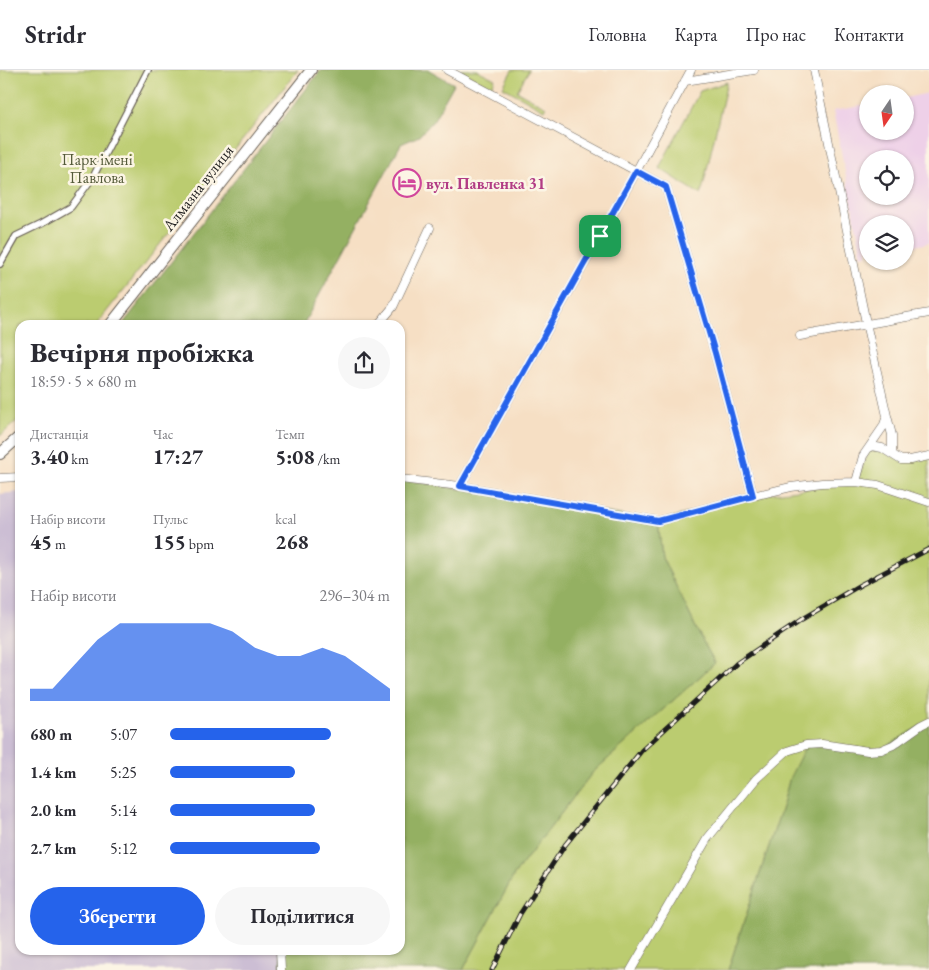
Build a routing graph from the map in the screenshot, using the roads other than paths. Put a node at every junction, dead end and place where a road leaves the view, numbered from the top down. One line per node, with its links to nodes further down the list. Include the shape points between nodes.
1 (148, 70): 10 (street, via 93,177 71,207 16,236)
2 (311, 70): 12 (street, Алмазна вулиця)
3 (448, 70): 8 (street)
4 (691, 70): 7 (street)
5 (754, 70): 7 (street)
6 (814, 70): 14 (street)
7 (685, 81): 8 (street)
8 (636, 171): 26 (street); 27 (street, via 666,187)
9 (430, 228): 13 (street, via 393,307)
10 (0, 264)
11 (929, 313): 14 (street)
12 (114, 320)
13 (382, 320)
14 (866, 324): 15 (street); 16 (street)
15 (800, 336)
16 (887, 416): 18 (street); 20 (street)
17 (15, 440): 19 (street)
18 (871, 446): 20 (street); 25 (street, via 863,456)
19 (0, 454)
20 (892, 454): 21 (street, via 901,460)
21 (929, 456)
22 (15, 477): 23 (street)
23 (0, 478)
24 (405, 480): 26 (street)
25 (856, 482): 27 (street, via 799,486); 28 (street, via 878,485)
26 (460, 486): 27 (street, via 658,521)
27 (753, 496)
28 (929, 502)
29 (929, 721): 32 (street, via 881,750 822,744 787,751 756,779 707,840)
30 (280, 955): 31 (street)
31 (281, 970)
32 (631, 970)

